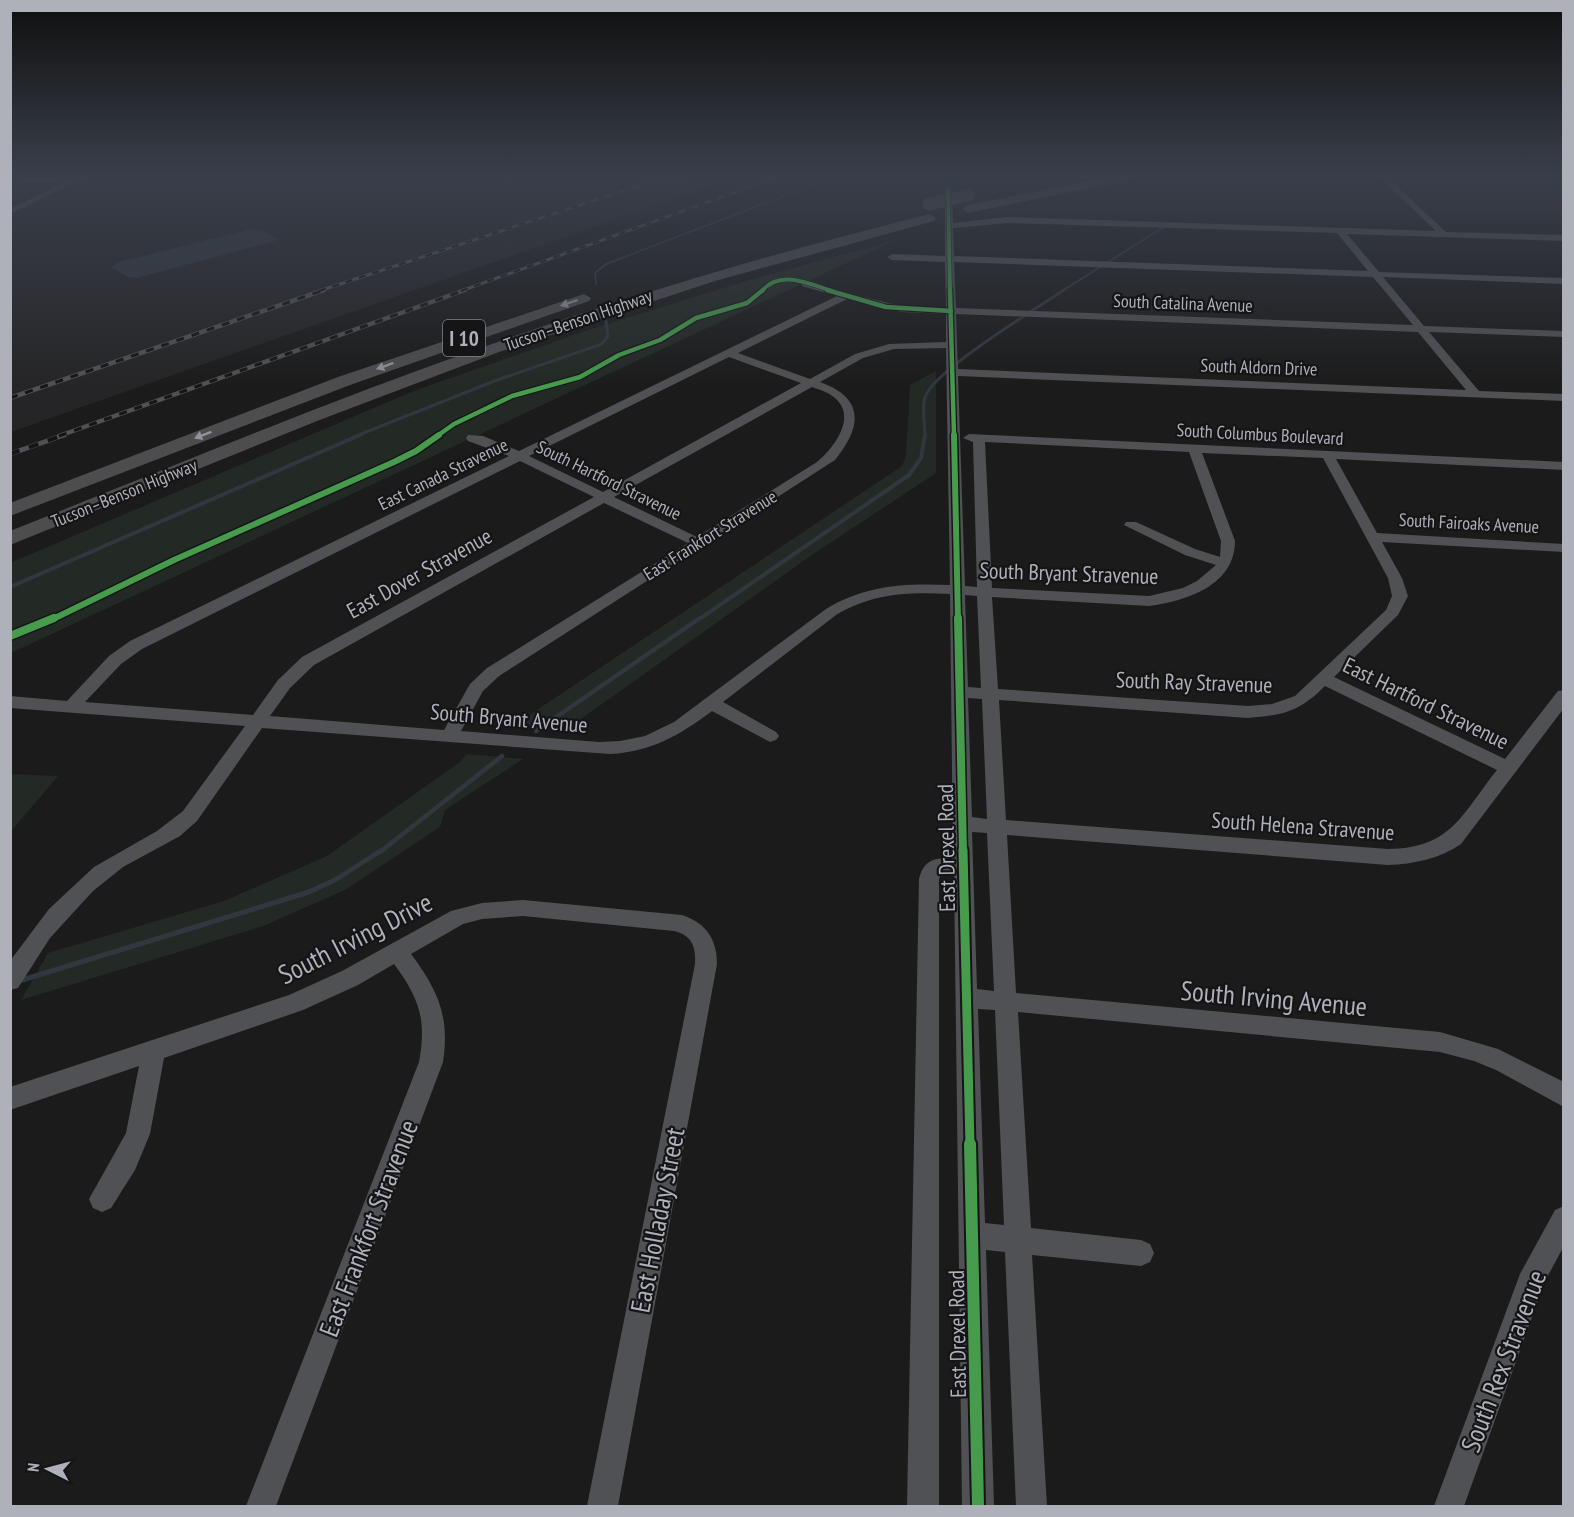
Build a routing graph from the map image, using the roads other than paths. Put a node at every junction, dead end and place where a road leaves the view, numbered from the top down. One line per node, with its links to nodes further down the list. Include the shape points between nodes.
1 (813, 247): 20 (highway, Tucson–Benson Highway / I 10, via 625,304)
2 (950, 247): 5 (street, East Drexel Road)
3 (1354, 247): 6 (street)
4 (892, 257): 5 (street)
5 (950, 260): 6 (street); 11 (street, East Drexel Road)
6 (1377, 274): 7 (street); 12 (street)
7 (1563, 281)
8 (806, 284): 10 (street, South Catalina Avenue)
9 (604, 292): 30 (highway, Tucson–Benson Highway / I 10, one-way to 30, via 354,377)
10 (847, 295): 11 (street, South Catalina Avenue, via 894,308); 15 (street, East Canada Stravenue)
11 (951, 311): 12 (street, South Catalina Avenue); 14 (street, East Drexel Road)
12 (1422, 328): 13 (street, South Catalina Avenue); 18 (street)
13 (1563, 334)
14 (952, 345): 16 (street, East Drexel Road); 17 (street, East Dover Stravenue, via 882,348)
15 (728, 353): 17 (street, East Frankfort Stravenue); 25 (street, East Canada Stravenue)
16 (953, 372): 18 (street, South Aldorn Drive); 22 (street, East Drexel Road)
17 (811, 383): 29 (street, East Dover Stravenue); 34 (street, East Frankfort Stravenue, via 837,393 848,404 846,434 838,450 822,465)
18 (1476, 395): 19 (street, South Aldorn Drive)
19 (1563, 398)
20 (315, 416): 33 (highway, Tucson–Benson Highway / I 10); 35 (highway)
21 (472, 438): 25 (street, South Hartford Stravenue)
22 (955, 443): 23 (street, South Columbus Boulevard); 38 (street, East Drexel Road)
23 (978, 444): 24 (street, South Columbus Boulevard); 39 (street)
24 (1196, 454): 26 (street, South Columbus Boulevard); 37 (street, via 1228,541)
25 (519, 456): 29 (street, South Hartford Stravenue); 46 (street, East Canada Stravenue, via 135,645)
26 (1329, 460): 27 (street, South Columbus Boulevard); 28 (street, South Columbus Boulevard); 32 (street, South Ray Stravenue)
27 (1563, 466)
28 (1563, 477)
29 (602, 498): 34 (street, South Hartford Stravenue); 47 (street, East Dover Stravenue, via 308,661 284,684)
30 (10, 510)
31 (1131, 525): 37 (street)
32 (1372, 537): 36 (street, South Fairoaks Avenue); 40 (street, South Ray Stravenue, via 1397,584 1399,602)
33 (10, 539)
34 (698, 543): 48 (street, East Frankfort Stravenue, via 493,672 476,688)
35 (10, 546)
36 (1563, 548)
37 (1225, 563): 39 (street, South Bryant Stravenue, via 1189,592 1161,601)
38 (958, 591): 39 (street, South Bryant Stravenue); 41 (street, East Drexel Road); 45 (street, South Bryant Avenue, via 907,588 856,597)
39 (984, 592): 42 (street)
40 (1324, 679): 42 (street, South Ray Stravenue, via 1301,700 1262,712); 50 (street, East Hartford Stravenue)
41 (960, 692): 42 (street, South Ray Stravenue); 51 (street, East Drexel Road)
42 (990, 693): 52 (street)
43 (1563, 695): 50 (street, South Helena Stravenue)
44 (10, 702): 46 (street, South Bryant Avenue)
45 (711, 703): 48 (street, South Bryant Avenue, via 670,733 628,747); 49 (street)
46 (71, 707): 47 (street, South Bryant Avenue)
47 (258, 721): 48 (street, South Bryant Avenue); 56 (street, East Dover Stravenue, via 190,816 170,834 118,861 81,889 60,911)
48 (449, 736)
49 (770, 736)
50 (1509, 768): 52 (street, South Helena Stravenue, via 1454,839 1433,851 1411,856)
51 (964, 824): 52 (street, South Helena Stravenue); 53 (street, East Drexel Road)
52 (997, 826): 58 (street)
53 (964, 865): 57 (street, East Drexel Road); 69 (street, East Drexel Road, via 936,866 929,879)
54 (700, 935): 55 (street, South Irving Drive, via 674,922 507,908 458,917); 68 (street, East Holladay Street, via 706,949 706,964)
55 (397, 952): 59 (street, South Irving Drive, via 295,1003); 67 (street, East Frankfort Stravenue, via 424,988 432,1008 435,1032 431,1062)
56 (10, 981)
57 (968, 998): 58 (street, South Irving Avenue); 64 (street, East Drexel Road)
58 (1006, 1001): 60 (street, South Irving Avenue, via 1440,1042 1488,1053); 65 (street)
59 (153, 1052): 61 (street, South Irving Drive); 62 (street, via 138,1134)
60 (1563, 1096)
61 (10, 1099)
62 (102, 1199)
63 (1563, 1219): 72 (street, South Rex Stravenue, via 1534,1274)
64 (973, 1235): 65 (street); 70 (street, East Drexel Road)
65 (1018, 1240): 66 (street); 71 (street)
66 (1141, 1252)
67 (261, 1506)
68 (603, 1506)
69 (923, 1506)
70 (978, 1506)
71 (1032, 1506)
72 (1449, 1506)

